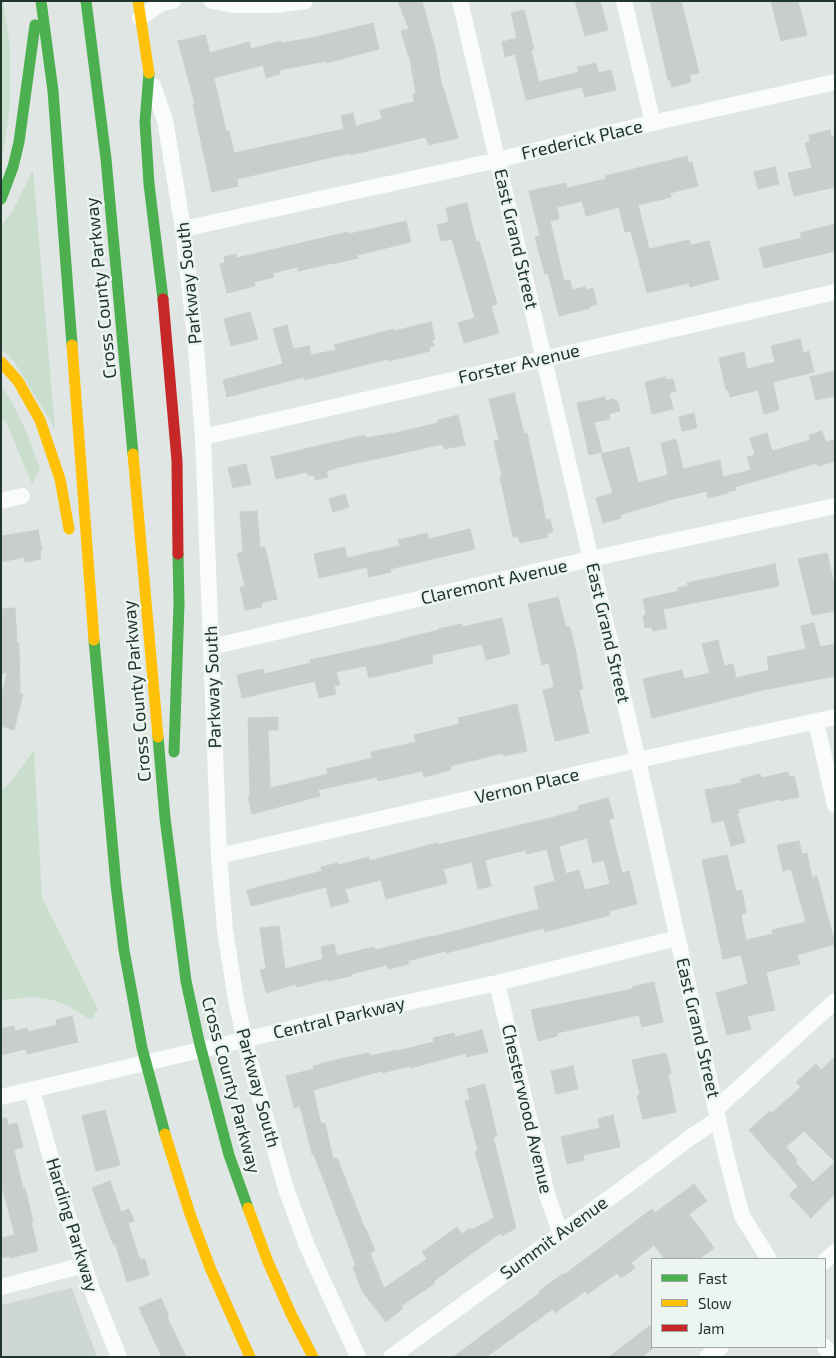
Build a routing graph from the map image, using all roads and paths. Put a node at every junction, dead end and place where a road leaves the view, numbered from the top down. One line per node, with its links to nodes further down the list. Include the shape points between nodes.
1 (39, 1): 14 (main road, via 19,142); 27 (main road, Cross County Parkway, via 48,46 55,118)
2 (86, 1): 35 (main road, Cross County Parkway, via 118,281)
3 (138, 1): 9 (main road, Parkway South)
4 (173, 1): 9 (street, via 162,3)
5 (212, 1): 6 (street, via 255,6)
6 (305, 1)
7 (460, 1): 13 (street, East Grand Street)
8 (624, 1): 12 (street)
9 (140, 18): 10 (main road, Parkway South)
10 (149, 73): 15 (street, Parkway South, via 164,120); 30 (main road, via 145,122 177,460 179,604)
11 (835, 82): 12 (street, Frederick Place)
12 (653, 123): 13 (street, Frederick Place)
13 (498, 160): 15 (street, Frederick Place); 17 (street, East Grand Street)
14 (1, 199)
15 (183, 229): 19 (street, Parkway South)
16 (835, 292): 17 (street, Forster Avenue)
17 (542, 359): 19 (street, Forster Avenue); 24 (street, East Grand Street)
18 (1, 362): 23 (main road, via 26,394 46,436 60,478)
19 (203, 437): 26 (street, Parkway South)
20 (22, 496): 21 (street)
21 (1, 501)
22 (835, 506): 24 (street, Claremont Avenue)
23 (71, 544)
24 (590, 559): 26 (street, Claremont Avenue); 31 (street, East Grand Street)
25 (78, 583): 27 (main road)
26 (212, 647): 34 (street, Parkway South)
27 (100, 709): 49 (main road, Cross County Parkway, via 119,914 142,1048 186,1205)
28 (835, 717): 29 (street, Vernon Place)
29 (816, 722): 31 (street, Vernon Place); 33 (street)
30 (174, 759)
31 (638, 760): 34 (street, Vernon Place); 36 (street, East Grand Street)
32 (174, 788): 35 (main road)
33 (835, 805)
34 (220, 856): 39 (street, Parkway South, via 225,930)
35 (171, 866): 50 (main road, Cross County Parkway, via 192,1010 228,1155 268,1262)
36 (677, 938): 37 (street, Central Parkway); 42 (street, East Grand Street)
37 (497, 983): 39 (street, Central Parkway); 43 (street, Chesterwood Avenue, via 548,1198)
38 (835, 1001): 42 (street, Summit Avenue)
39 (244, 1040): 40 (street, Central Parkway); 51 (street, Parkway South, via 286,1189 307,1246)
40 (32, 1090): 41 (street, Central Parkway); 45 (street, Harding Parkway)
41 (1, 1097)
42 (717, 1114): 43 (street, Summit Avenue, via 648,1170); 44 (street, East Grand Street, via 742,1216)
43 (560, 1234): 52 (street, Summit Avenue)
44 (768, 1258)
45 (84, 1265): 46 (street); 48 (street, Harding Parkway)
46 (1, 1287)
47 (720, 1348): 53 (street)
48 (119, 1357)
49 (250, 1357)
50 (313, 1357)
51 (358, 1357)
52 (391, 1357)
53 (707, 1357)

